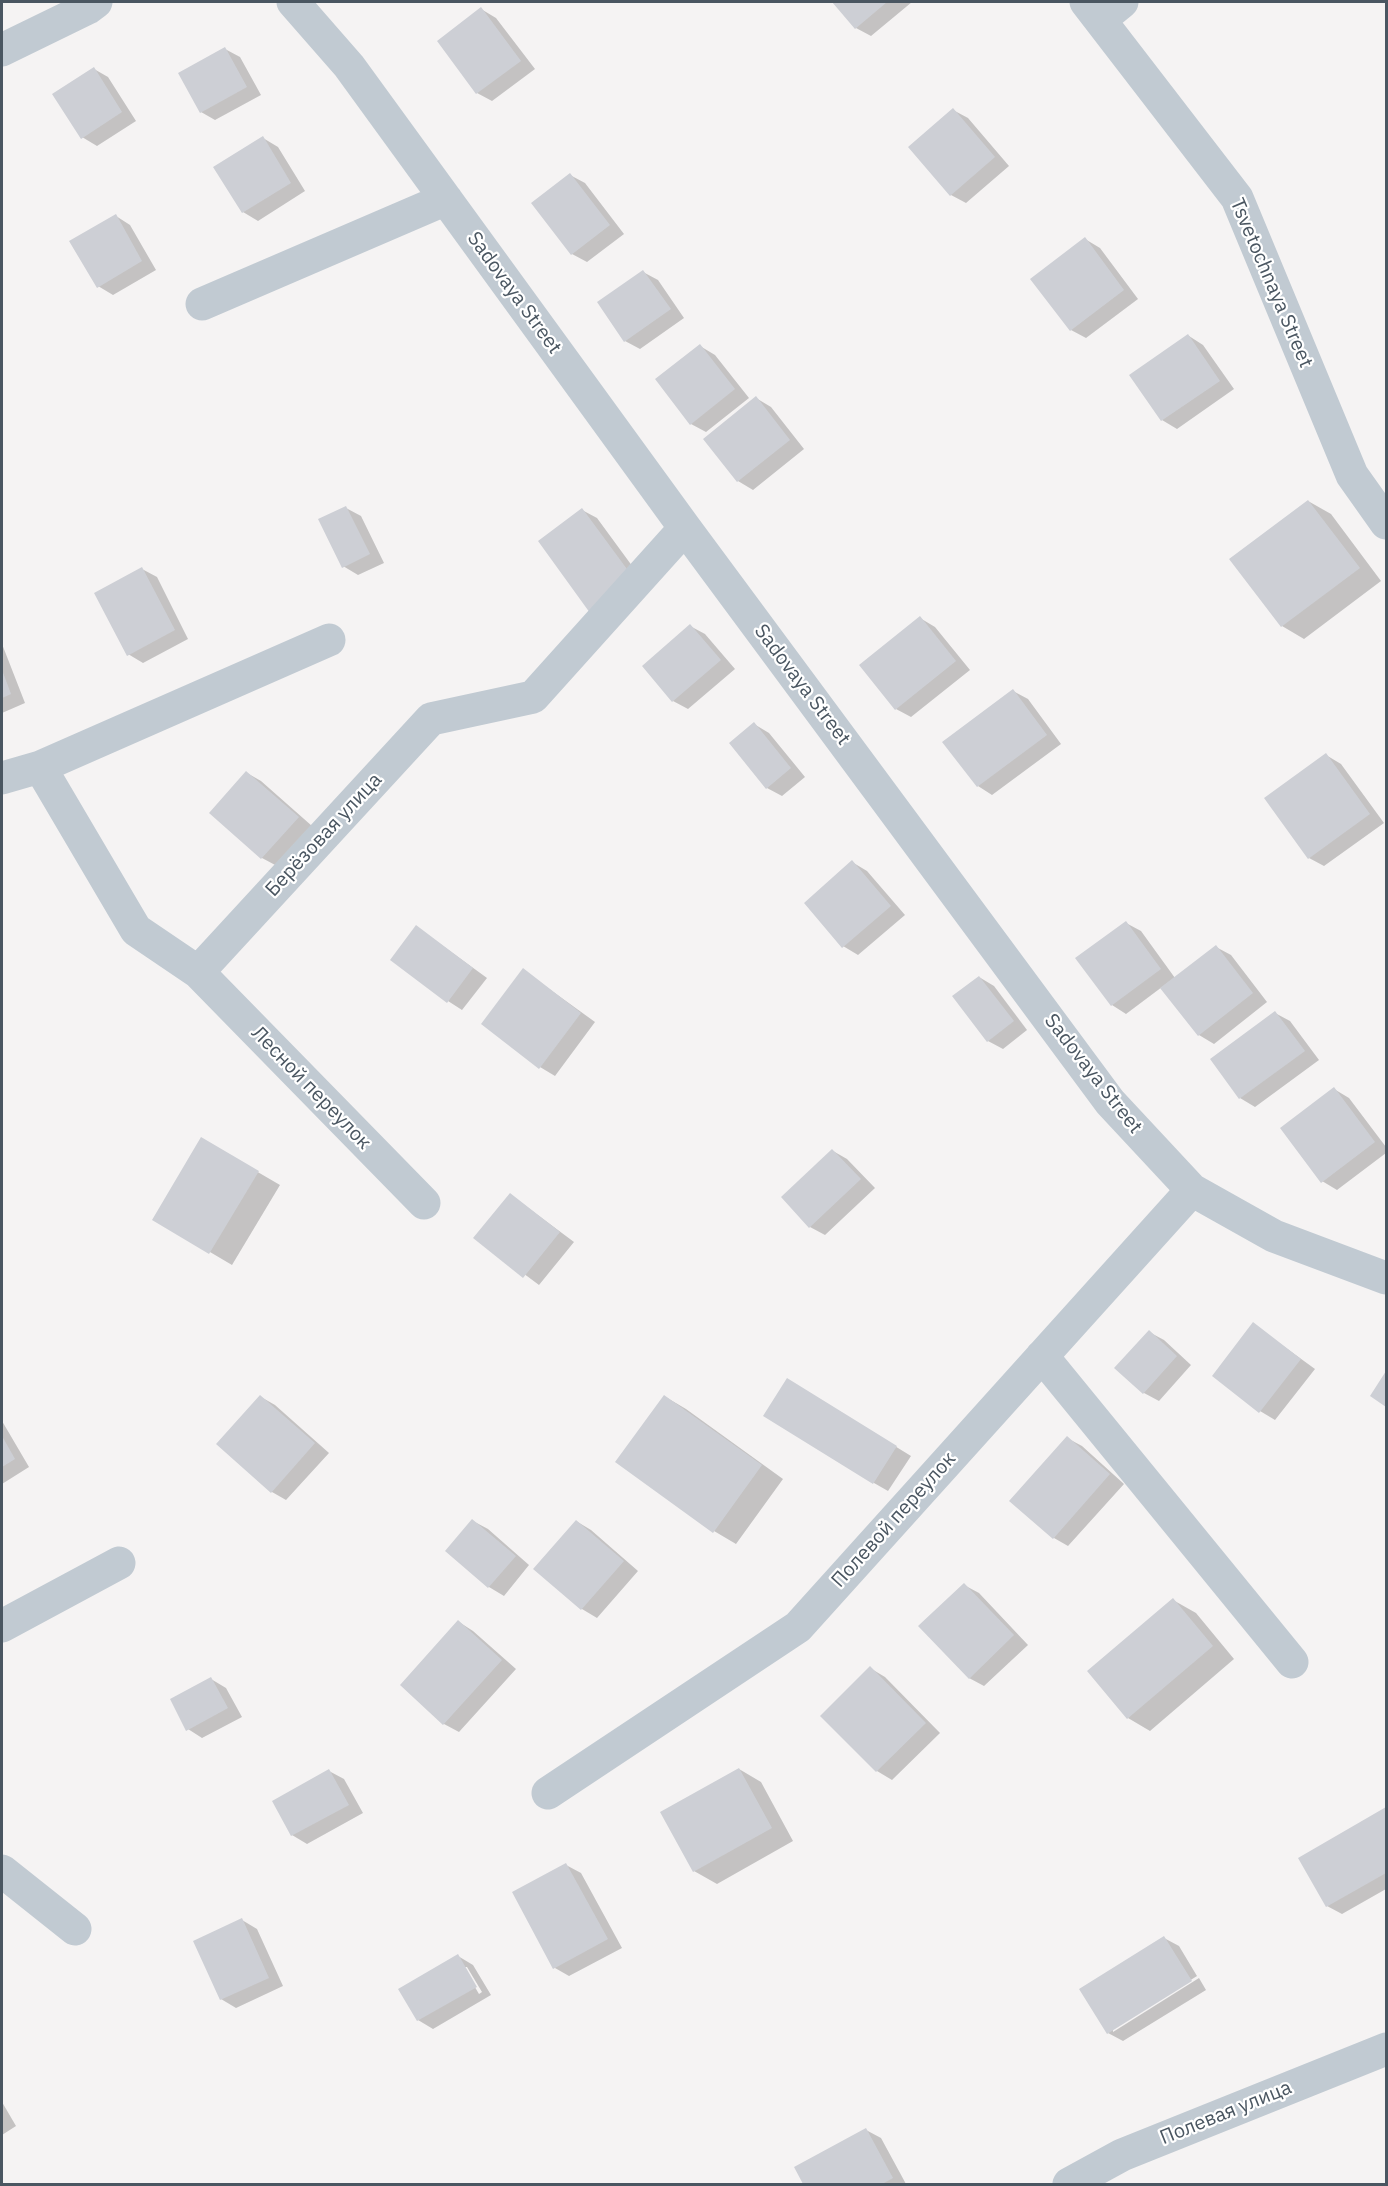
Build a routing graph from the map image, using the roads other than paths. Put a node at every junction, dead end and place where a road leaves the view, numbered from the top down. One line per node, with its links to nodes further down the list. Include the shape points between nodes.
1 (96, 2): 4 (street)
2 (293, 2): 5 (street, Sadovaya Street, via 349,66)
3 (1103, 8): 7 (street, Tsvetochnaya Street, via 1237,198 1352,475)
4 (2, 50)
5 (446, 199): 6 (street); 8 (street, Sadovaya Street)
6 (201, 304)
7 (1386, 523)
8 (685, 528): 12 (street, Берёзовая улица, via 533,697 431,719); 13 (street, Sadovaya Street, via 1110,1102)
9 (329, 640): 10 (street)
10 (40, 767): 11 (street); 12 (street, via 136,930)
11 (2, 778)
12 (198, 972): 14 (street, Лесной переулок)
13 (1192, 1190): 15 (street, Sadovaya Street, via 1274,1236); 16 (street, Полевой переулок)
14 (424, 1203)
15 (1386, 1278)
16 (1042, 1356): 19 (street); 20 (street, Полевой переулок, via 798,1627)
17 (118, 1563): 18 (street)
18 (2, 1626)
19 (1292, 1662)
20 (548, 1793)
21 (2, 1871): 22 (street)
22 (75, 1929)
23 (1386, 2053): 24 (street, Полевая улица, via 1122,2154)
24 (1070, 2184)

